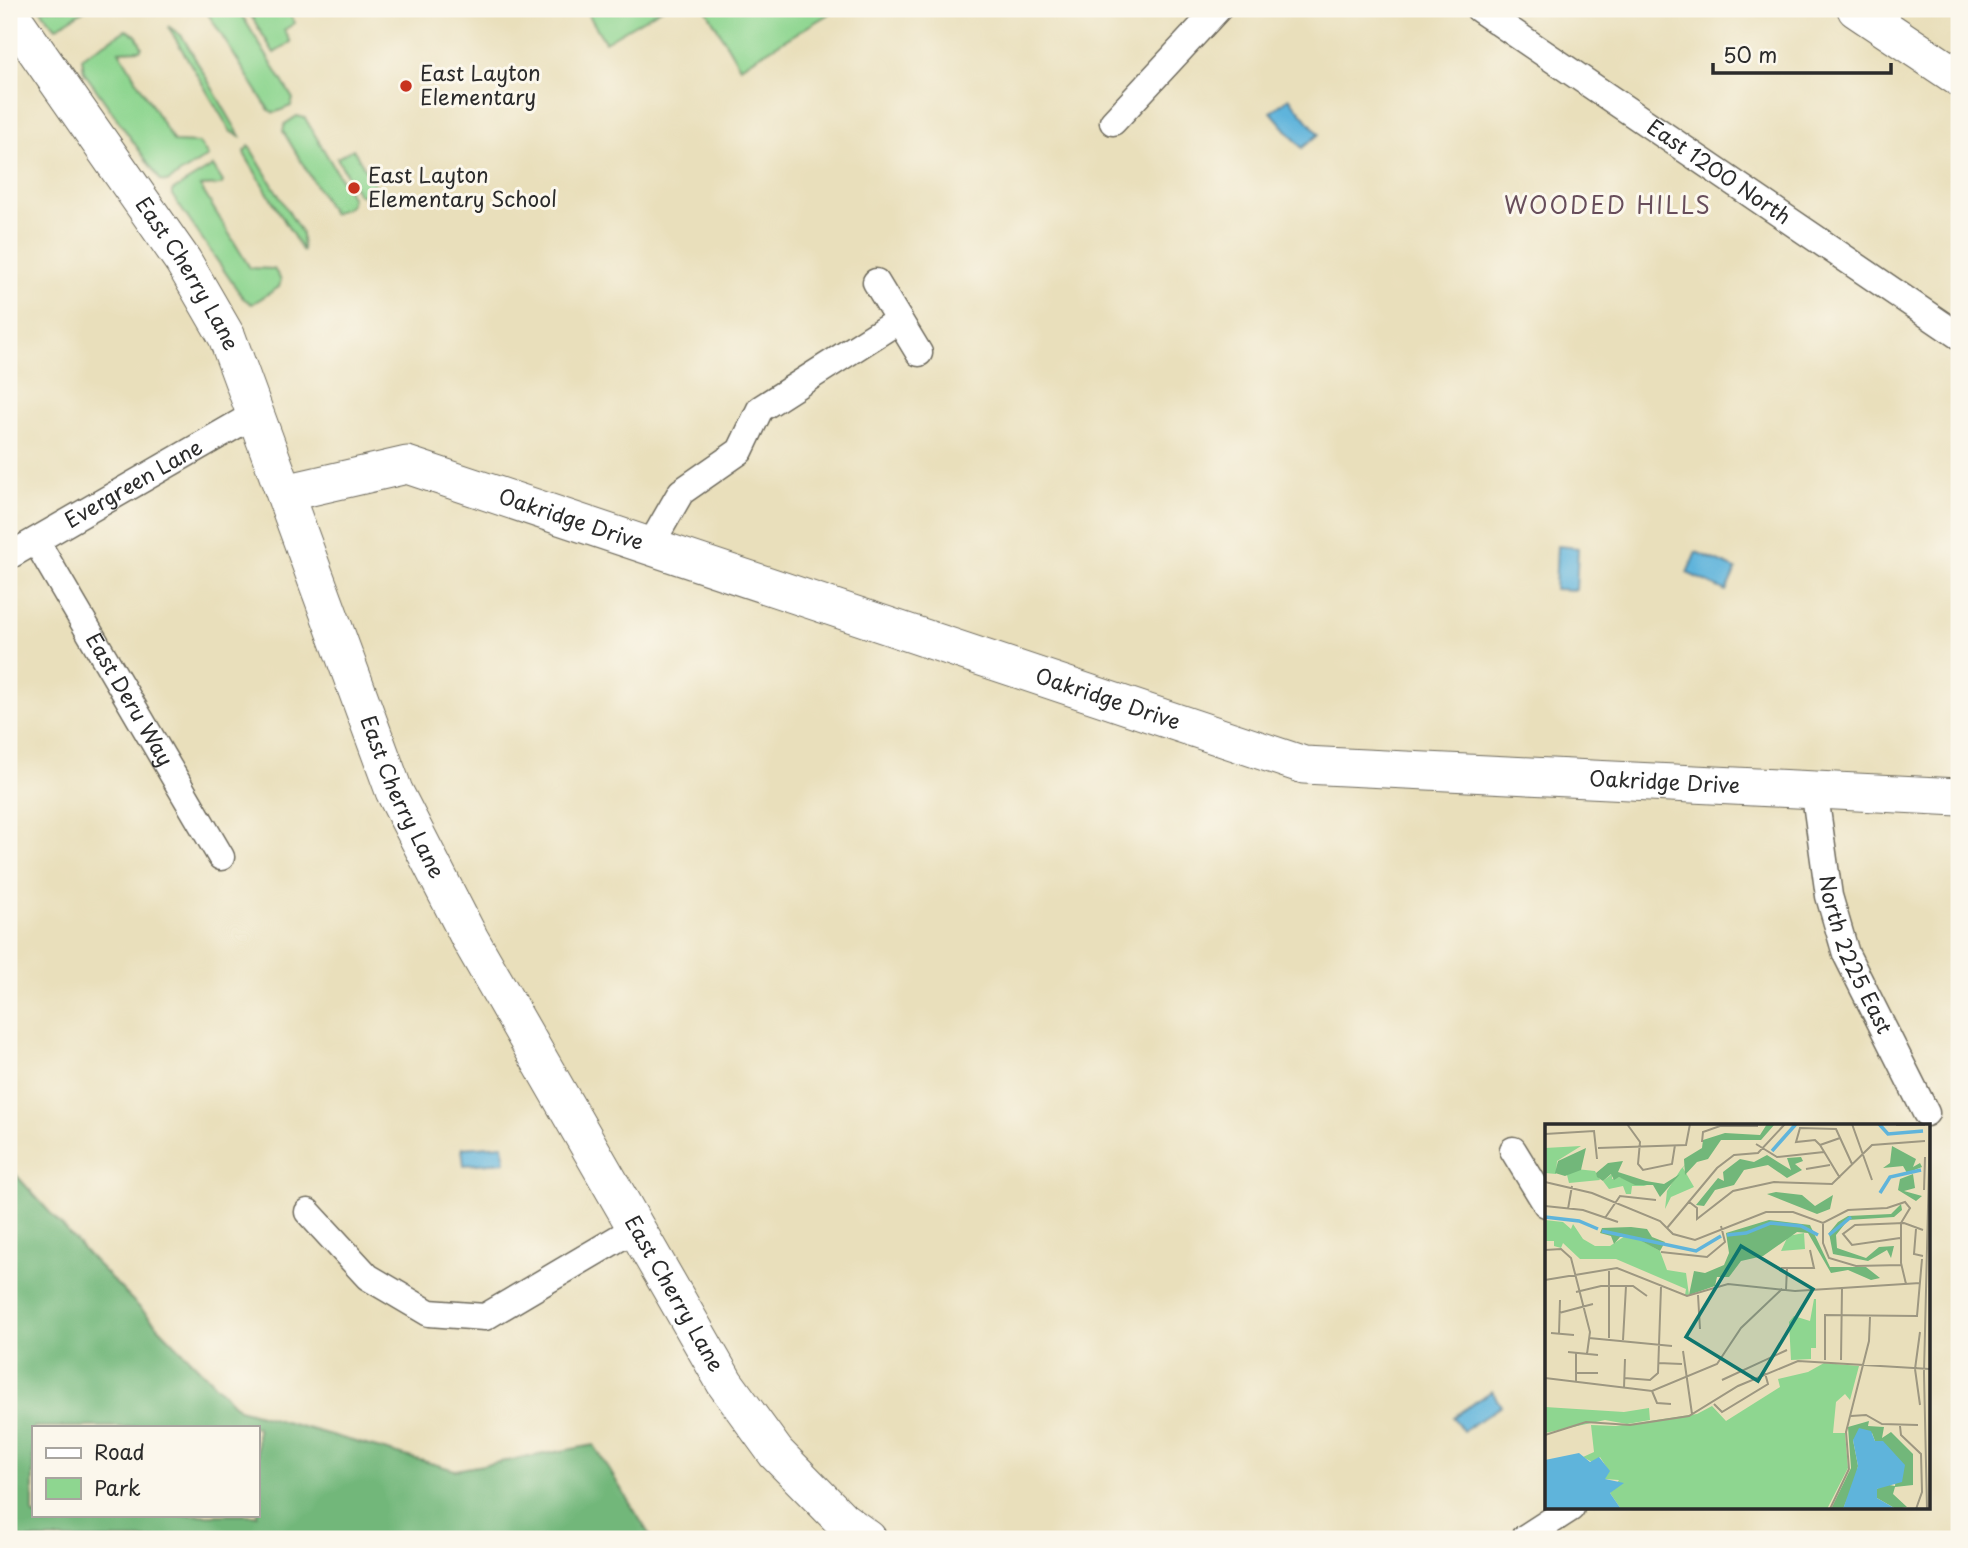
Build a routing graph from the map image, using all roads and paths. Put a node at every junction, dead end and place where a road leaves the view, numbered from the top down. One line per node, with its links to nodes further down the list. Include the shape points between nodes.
1 (1218, 9): 6 (street)
2 (1479, 9): 9 (street, East 1200 North)
3 (1856, 9): 5 (street)
4 (9, 12): 11 (street, East Cherry Lane, via 183,261 227,337)
5 (1959, 78)
6 (1113, 122)
7 (876, 282): 8 (street)
8 (898, 320): 10 (street); 14 (street, via 760,409 740,451 681,492)
9 (1959, 336)
10 (919, 353)
11 (257, 413): 12 (street, East Cherry Lane); 13 (street, Evergreen Lane)
12 (285, 493): 14 (street, Oakridge Drive, via 407,465); 23 (street, East Cherry Lane, via 394,791 470,939)
13 (36, 541): 15 (street, Evergreen Lane); 18 (street, East Deru Way)
14 (650, 546): 16 (street, Oakridge Drive, via 1304,765)
15 (9, 556)
16 (1814, 788): 17 (street, Oakridge Drive); 19 (street, North 2225 East, via 1829,896 1846,954)
17 (1959, 797)
18 (221, 857)
19 (1926, 1113)
20 (1513, 1150): 21 (street)
21 (1545, 1202)
22 (308, 1212): 23 (street, via 368,1277 429,1313 485,1317)
23 (634, 1229): 25 (street, East Cherry Lane, via 725,1383 776,1453 842,1520)
24 (1568, 1510): 26 (street)
25 (868, 1539)
26 (1523, 1539)

